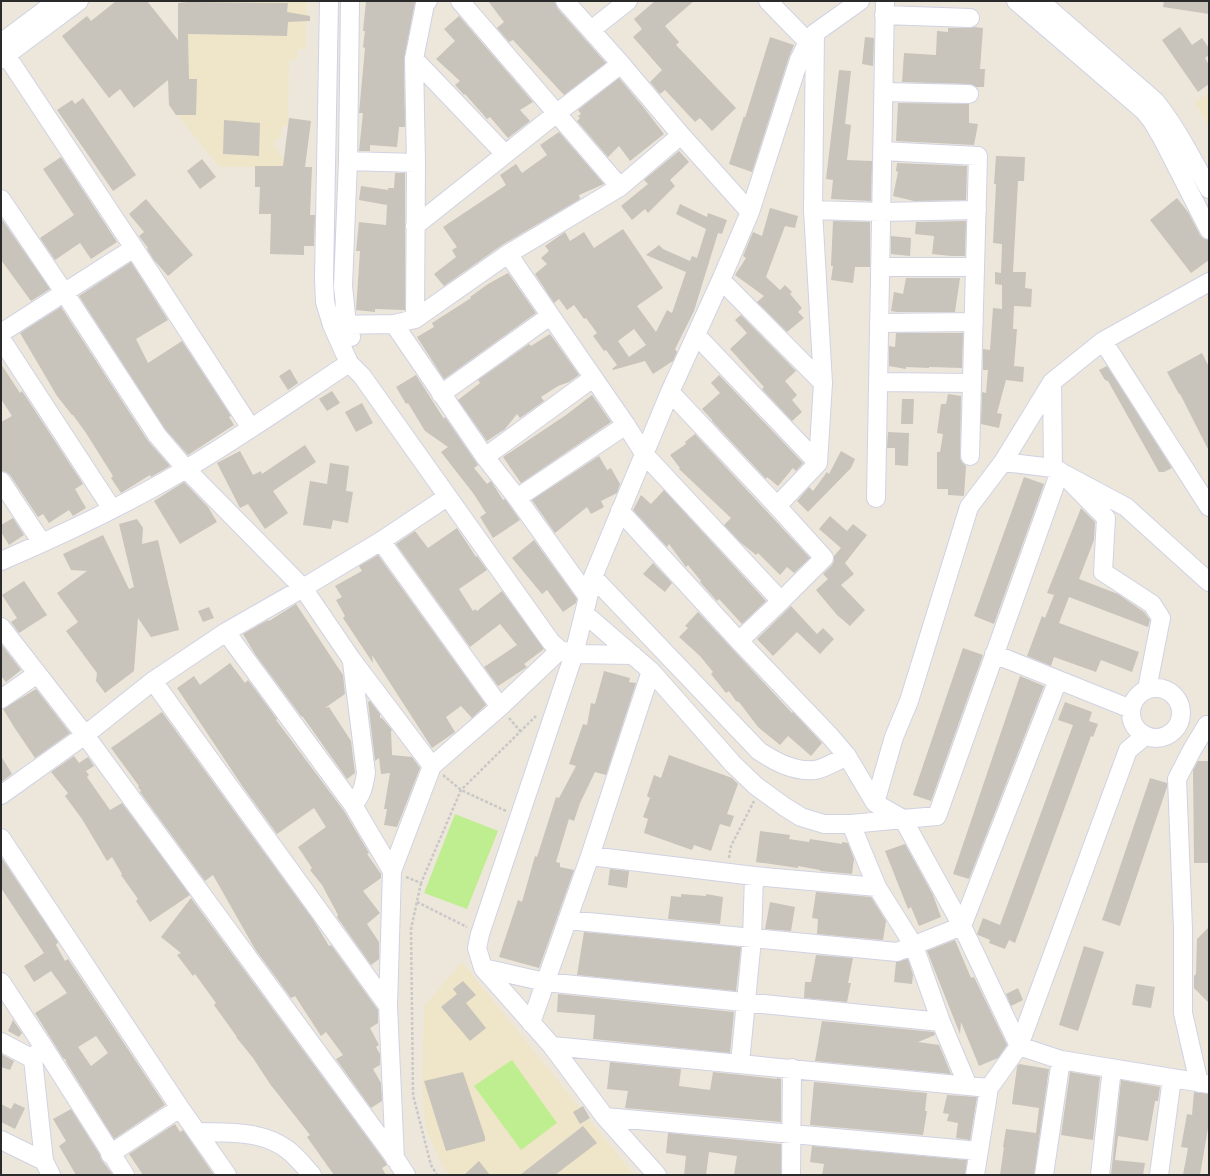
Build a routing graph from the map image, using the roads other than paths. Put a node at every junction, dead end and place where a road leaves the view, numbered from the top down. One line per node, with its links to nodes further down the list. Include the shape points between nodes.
1 (57, 1): 17 (street)
2 (79, 1): 17 (street)
3 (329, 1): 49 (street, via 324,279 325,302)
4 (350, 1): 26 (street)
5 (428, 1): 18 (street, via 425,4)
6 (460, 1): 22 (street)
7 (565, 1): 15 (street)
8 (628, 1): 15 (street)
9 (768, 1): 16 (street)
10 (860, 1): 16 (street)
11 (1016, 1): 36 (street, via 1144,111 1162,138)
12 (1040, 1): 29 (street, via 1155,101 1176,129)
13 (885, 8): 14 (street); 20 (street)
14 (970, 18)
15 (591, 30): 19 (street)
16 (812, 38): 31 (street); 33 (street, via 799,60)
17 (3, 52): 37 (street)
18 (414, 59): 25 (street); 27 (street)
19 (621, 64): 22 (street); 23 (street)
20 (883, 92): 21 (street); 24 (street)
21 (969, 94)
22 (557, 114): 25 (street); 28 (street)
23 (681, 135): 28 (street); 33 (street)
24 (882, 151): 32 (street, via 978,156); 34 (street)
25 (505, 154): 35 (street)
26 (348, 160): 27 (street); 49 (street)
27 (416, 163): 35 (street)
28 (620, 187): 38 (street)
29 (1209, 189)
30 (1, 199): 43 (street)
31 (812, 210): 34 (street); 59 (street)
32 (977, 210): 34 (street); 40 (street)
33 (750, 212): 41 (street)
34 (881, 212): 39 (street)
35 (415, 226): 45 (street)
36 (1209, 230)
37 (134, 248): 43 (street); 64 (street)
38 (508, 254): 44 (street); 45 (street)
39 (880, 267): 40 (street); 47 (street)
40 (975, 267): 46 (street)
41 (721, 280): 51 (street); 59 (street)
42 (1209, 282): 53 (street)
43 (64, 292): 50 (street); 70 (street, via 157,435)
44 (550, 316): 56 (street); 62 (street)
45 (415, 320): 48 (street)
46 (974, 322): 47 (street); 60 (street)
47 (879, 323): 57 (street)
48 (394, 324): 49 (street); 62 (street)
49 (340, 325): 54 (street); 55 (street)
50 (1, 333)
51 (696, 335): 61 (street); 69 (street)
52 (1, 339): 78 (street)
53 (1103, 341): 58 (street); 77 (street)
54 (349, 363): 55 (street); 64 (street)
55 (362, 376): 73 (street)
56 (593, 378): 63 (street); 67 (street)
57 (878, 382): 60 (street); 75 (street)
58 (1052, 382): 68 (street); 71 (street)
59 (823, 383): 69 (street)
60 (972, 383): 66 (street)
61 (670, 392): 65 (street); 76 (street)
62 (441, 394): 67 (street)
63 (626, 425): 65 (street); 74 (street)
64 (251, 428): 70 (street)
65 (645, 455): 79 (street); 87 (street)
66 (970, 456)
67 (485, 457): 74 (street)
68 (1003, 462): 71 (street); 112 (street, via 969,507)
69 (818, 463): 76 (street)
70 (186, 469): 78 (street); 85 (street)
71 (1057, 469): 84 (street, via 1126,506); 93 (street); 100 (street, via 1106,518 1103,572 1152,604 1161,618)
72 (1, 481): 81 (street)
73 (447, 496): 80 (street); 92 (street, via 541,629 551,642)
74 (517, 498): 86 (street)
75 (876, 498)
76 (777, 506): 87 (street, via 824,558)
77 (1209, 507)
78 (112, 509): 81 (street)
79 (620, 511): 83 (street); 91 (street)
80 (381, 541): 85 (street); 102 (street)
81 (42, 544): 82 (street)
82 (1, 561)
83 (593, 577): 86 (street); 109 (street, via 759,751 795,769 816,770)
84 (1209, 582)
85 (303, 588): 90 (street); 95 (street)
86 (588, 596): 88 (street)
87 (781, 601): 91 (street)
88 (585, 614): 92 (street); 94 (street)
89 (1, 627): 97 (street)
90 (226, 632): 99 (street); 113 (street)
91 (739, 641): 109 (street)
92 (567, 652): 94 (street); 102 (street); 125 (street, via 519,818 480,934 477,948)
93 (994, 654): 98 (street); 114 (street, via 937,816)
94 (633, 655): 96 (street)
95 (352, 660): 110 (street); 113 (street, via 366,773 360,796)
96 (651, 671): 115 (street, via 733,764 760,789 801,817 824,824); 117 (street)
97 (37, 674): 101 (street); 106 (street)
98 (1058, 680): 103 (street); 122 (street)
99 (153, 681): 106 (street); 129 (street)
100 (1147, 689): 103 (street, via 1137,697); 105 (street, via 1156,687 1174,694 1182,710)
101 (1, 699)
102 (500, 707): 110 (street)
103 (1131, 708): 107 (street, via 1134,726)
104 (1209, 725): 108 (street)
105 (1178, 726): 107 (street, via 1162,738); 108 (street)
106 (84, 735): 111 (street); 151 (street)
107 (1145, 736): 134 (street, via 1128,750)
108 (1192, 750): 141 (street, via 1177,779 1183,929 1183,1013)
109 (847, 756): 112 (street)
110 (432, 766): 118 (street)
111 (1, 795)
112 (875, 802): 114 (street)
113 (353, 805): 118 (street)
114 (903, 819): 115 (street); 122 (street)
115 (851, 824): 120 (street)
116 (1, 838): 144 (street)
117 (590, 856): 119 (street); 121 (street)
118 (392, 871): 129 (street)
119 (754, 876): 120 (street); 123 (street)
120 (877, 887): 124 (street)
121 (567, 920): 123 (street); 127 (street)
122 (962, 926): 124 (street); 134 (street)
123 (752, 939): 124 (street, via 897,952); 128 (street)
124 (914, 946): 130 (street)
125 (484, 968): 127 (street); 131 (street)
126 (1, 982): 135 (street)
127 (545, 982): 128 (street); 131 (street)
128 (746, 1002): 130 (street); 137 (street)
129 (388, 1006): 151 (street)
130 (941, 1022): 142 (street)
131 (531, 1023): 133 (street)
132 (1, 1042): 135 (street)
133 (552, 1046): 137 (street); 145 (street)
134 (1019, 1046): 136 (street); 143 (street)
135 (38, 1052): 150 (street); 152 (street)
136 (1061, 1060): 139 (street); 160 (street)
137 (740, 1063): 138 (street)
138 (792, 1068): 142 (street); 147 (street)
139 (1112, 1068): 140 (street); 161 (street)
140 (1172, 1078): 141 (street); 162 (street)
141 (1204, 1083)
142 (968, 1086): 143 (street)
143 (989, 1088): 149 (street)
144 (180, 1108): 146 (street); 150 (street)
145 (605, 1116): 147 (street); 157 (street)
146 (198, 1132): 154 (street); 155 (street, via 244,1133 267,1139 288,1150)
147 (791, 1133): 149 (street); 158 (street)
148 (1, 1140): 152 (street)
149 (979, 1151): 159 (street)
150 (110, 1154): 153 (street)
151 (394, 1167): 156 (street)
152 (48, 1168)
153 (125, 1175)
154 (227, 1175)
155 (312, 1175)
156 (406, 1175)
157 (657, 1175)
158 (791, 1175)
159 (975, 1175)
160 (1044, 1175)
161 (1100, 1175)
162 (1159, 1175)

